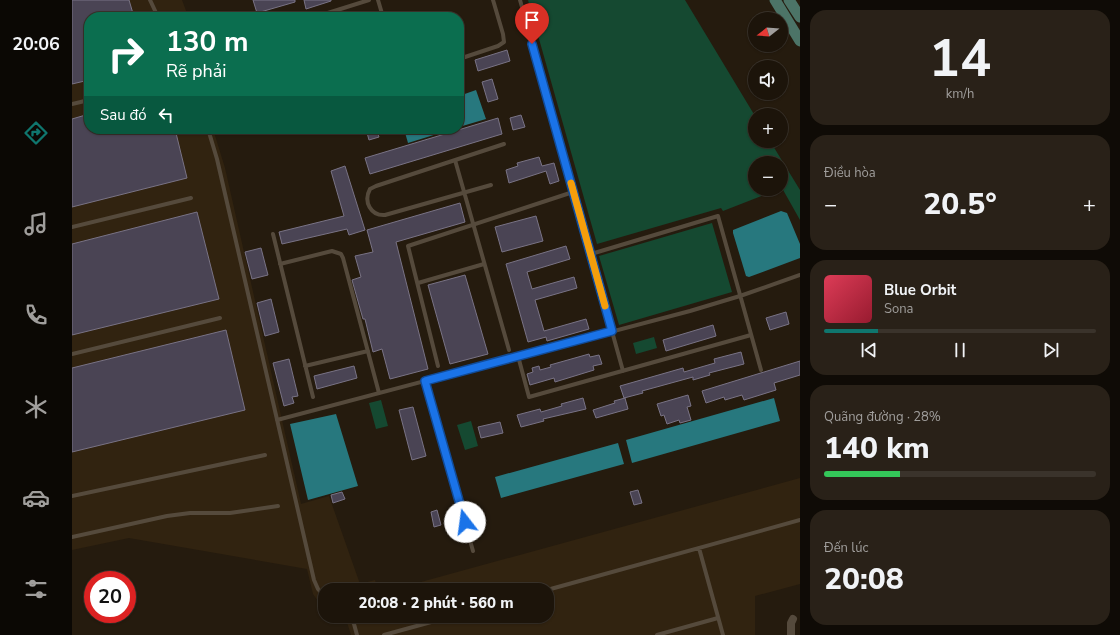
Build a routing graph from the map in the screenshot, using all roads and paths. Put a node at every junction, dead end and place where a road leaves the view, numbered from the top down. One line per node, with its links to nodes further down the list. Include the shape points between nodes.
1 (150, 0): 8 (lane)
2 (369, 0): 9 (lane)
3 (378, 0): 10 (lane)
4 (493, 0): 13 (lane, via 504,42)
5 (520, 0): 20 (lane)
6 (775, 0): 12 (main road)
7 (790, 0): 11 (main road)
8 (156, 12)
9 (331, 12)
10 (382, 12)
11 (800, 17)
12 (800, 41)
13 (464, 57)
14 (84, 101): 15 (lane)
15 (72, 104)
16 (210, 134): 46 (lane)
17 (504, 144): 18 (lane)
18 (455, 160): 21 (lane); 21 (lane, via 376,186 369,192 368,203 376,214 385,215)
19 (491, 185): 21 (lane)
20 (573, 192): 23 (lane); 26 (lane)
21 (464, 193): 23 (lane)
22 (191, 198): 24 (lane)
23 (473, 225): 28 (lane); 30 (lane, via 408,246)
24 (72, 227)
25 (273, 234): 27 (lane)
26 (591, 254): 31 (lane, via 718,216); 33 (lane)
27 (280, 264): 36 (lane, via 332,251 341,254); 39 (lane)
28 (484, 264): 30 (lane); 35 (lane)
29 (800, 275): 31 (lane)
30 (418, 283): 40 (lane)
31 (740, 296): 33 (lane); 34 (lane)
32 (220, 318): 37 (lane)
33 (612, 331): 38 (lane); 42 (lane)
34 (751, 336): 41 (lane); 42 (lane)
35 (509, 350)
36 (368, 351): 39 (lane); 44 (lane)
37 (72, 354)
38 (518, 356): 42 (lane, via 529,397); 43 (lane)
39 (305, 366): 45 (lane)
40 (438, 366)
41 (761, 370)
42 (623, 371)
43 (425, 381): 44 (lane); 53 (lane)
44 (379, 393): 46 (lane)
45 (313, 397)
46 (277, 420): 55 (lane)
47 (265, 455): 48 (lane)
48 (72, 496)
49 (278, 506): 51 (lane, via 230,514 190,513 167,516)
50 (800, 520): 52 (lane)
51 (72, 537)
52 (699, 548): 54 (lane); 56 (lane)
53 (472, 551)
54 (554, 588)
55 (318, 589)
56 (718, 618): 62 (lane); 63 (lane)
57 (793, 619): 64 (street)
58 (354, 623): 60 (lane)
59 (428, 623): 61 (lane)
60 (357, 635)
61 (384, 635)
62 (657, 635)
63 (723, 635)
64 (791, 635)

